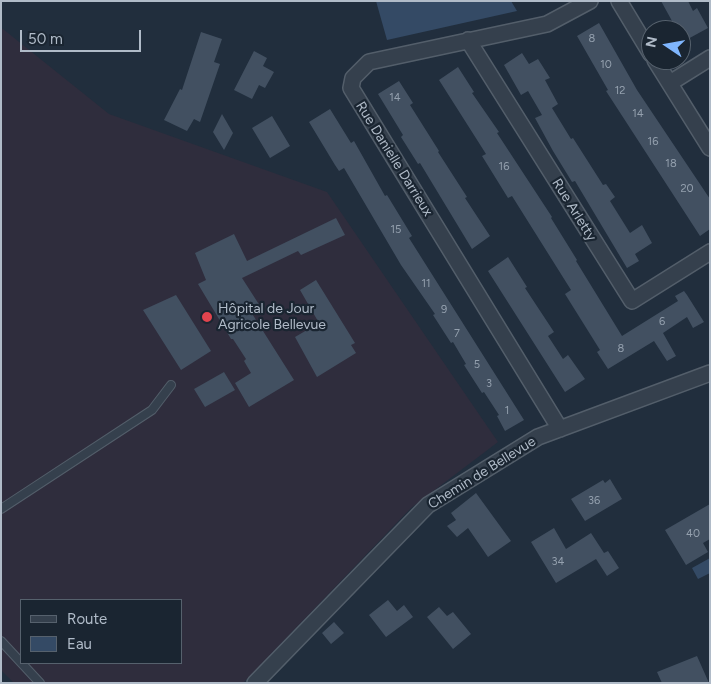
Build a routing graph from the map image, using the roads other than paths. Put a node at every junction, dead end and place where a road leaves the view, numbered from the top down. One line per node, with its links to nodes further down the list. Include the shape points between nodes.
1 (590, 1): 4 (street, Rue Danielle Darrieux, via 547,24)
2 (618, 1): 3 (street)
3 (641, 38)
4 (468, 40): 9 (street, Rue Arletty, via 632,301); 12 (street, Rue Danielle Darrieux, via 369,62 353,78 351,88)
5 (710, 58): 7 (street)
6 (661, 70): 7 (street)
7 (670, 84): 8 (street)
8 (710, 148)
9 (710, 252)
10 (710, 373): 12 (street, Chemin de Bellevue)
11 (171, 385): 13 (lane, via 152,410)
12 (560, 429): 18 (street, Chemin de Bellevue, via 538,437 428,506)
13 (1, 509)
14 (1, 642): 15 (lane)
15 (20, 662)
16 (22, 664): 17 (lane)
17 (40, 683)
18 (255, 683)

